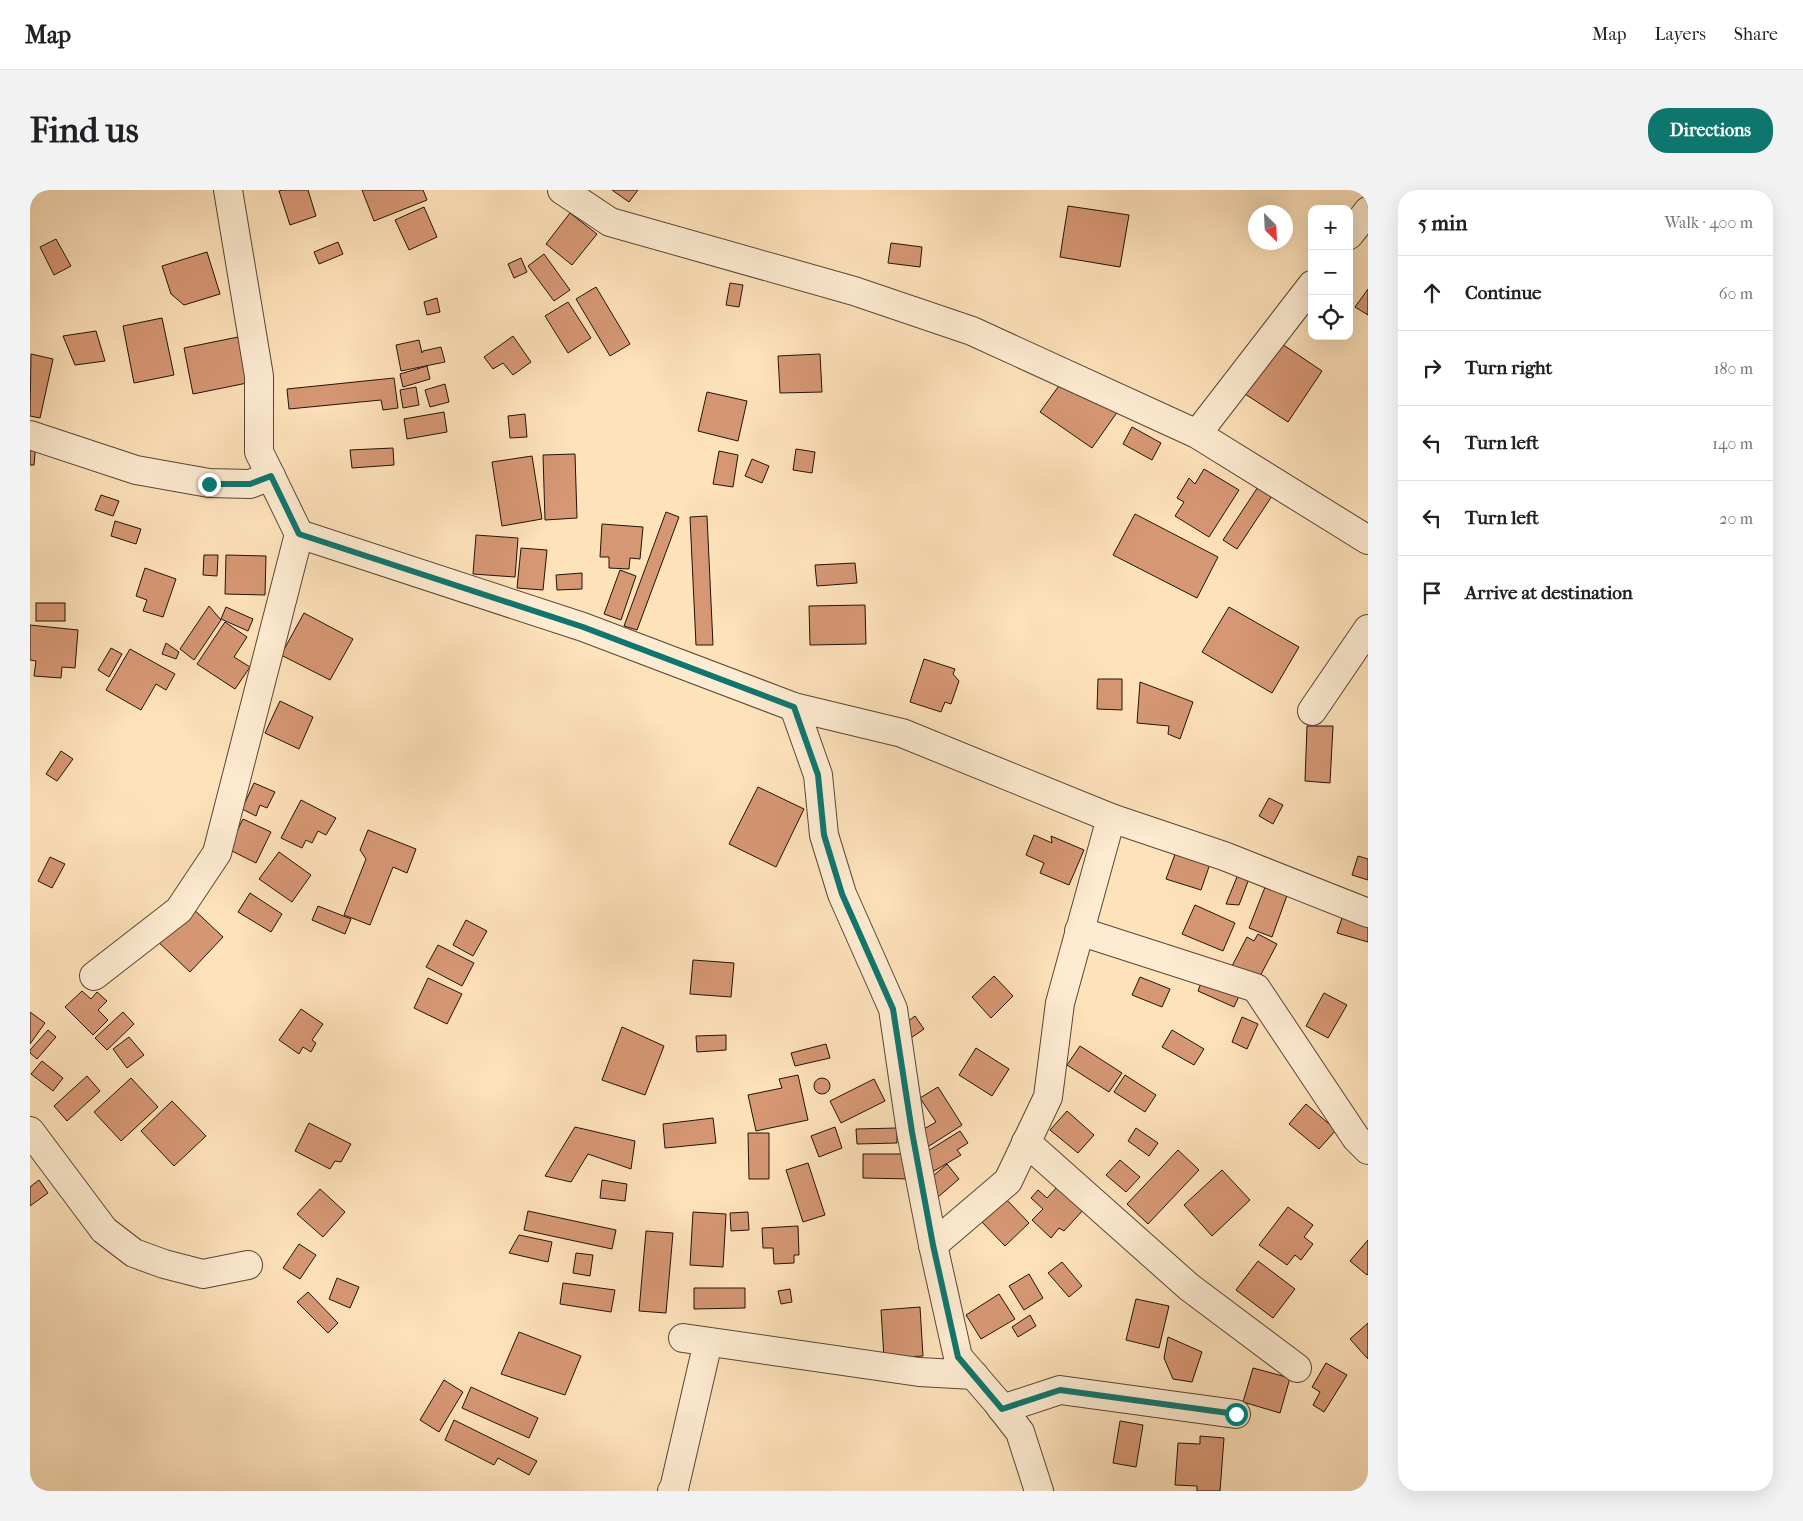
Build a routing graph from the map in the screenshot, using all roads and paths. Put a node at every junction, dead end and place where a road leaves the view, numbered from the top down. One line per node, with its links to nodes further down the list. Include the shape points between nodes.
1 (228, 190): 8 (street, via 259,376 259,452)
2 (562, 190): 6 (street, via 610,222 854,291 972,331)
3 (1368, 211): 4 (street)
4 (1353, 231)
5 (1308, 289): 6 (street)
6 (1197, 434): 10 (street)
7 (30, 435): 8 (street, via 136,470 209,484 250,484)
8 (271, 476): 9 (street)
9 (299, 534): 12 (street, via 583,627); 17 (street, via 217,853 179,910)
10 (1368, 540)
11 (1368, 629): 13 (street)
12 (794, 707): 14 (street, via 902,733); 21 (street, via 818,775 824,835 842,894 893,1009)
13 (1312, 712)
14 (1111, 818): 15 (street, via 1224,856); 16 (street)
15 (1368, 913)
16 (1080, 931): 19 (street, via 1060,1003 1048,1097); 20 (street, via 1256,988 1356,1138)
17 (94, 976)
18 (30, 1131): 22 (street, via 104,1230 134,1253 203,1274)
19 (1026, 1142): 21 (street, via 1008,1181); 23 (street, via 1189,1287)
20 (1368, 1150)
21 (933, 1245): 24 (street, via 958,1357)
22 (248, 1265)
23 (1297, 1368)
24 (974, 1375): 25 (street); 27 (street, via 919,1372 696,1340)
25 (1002, 1409): 26 (street, via 1060,1390); 28 (street, via 1020,1432)
26 (1236, 1414)
27 (672, 1491)
28 (1039, 1491)

